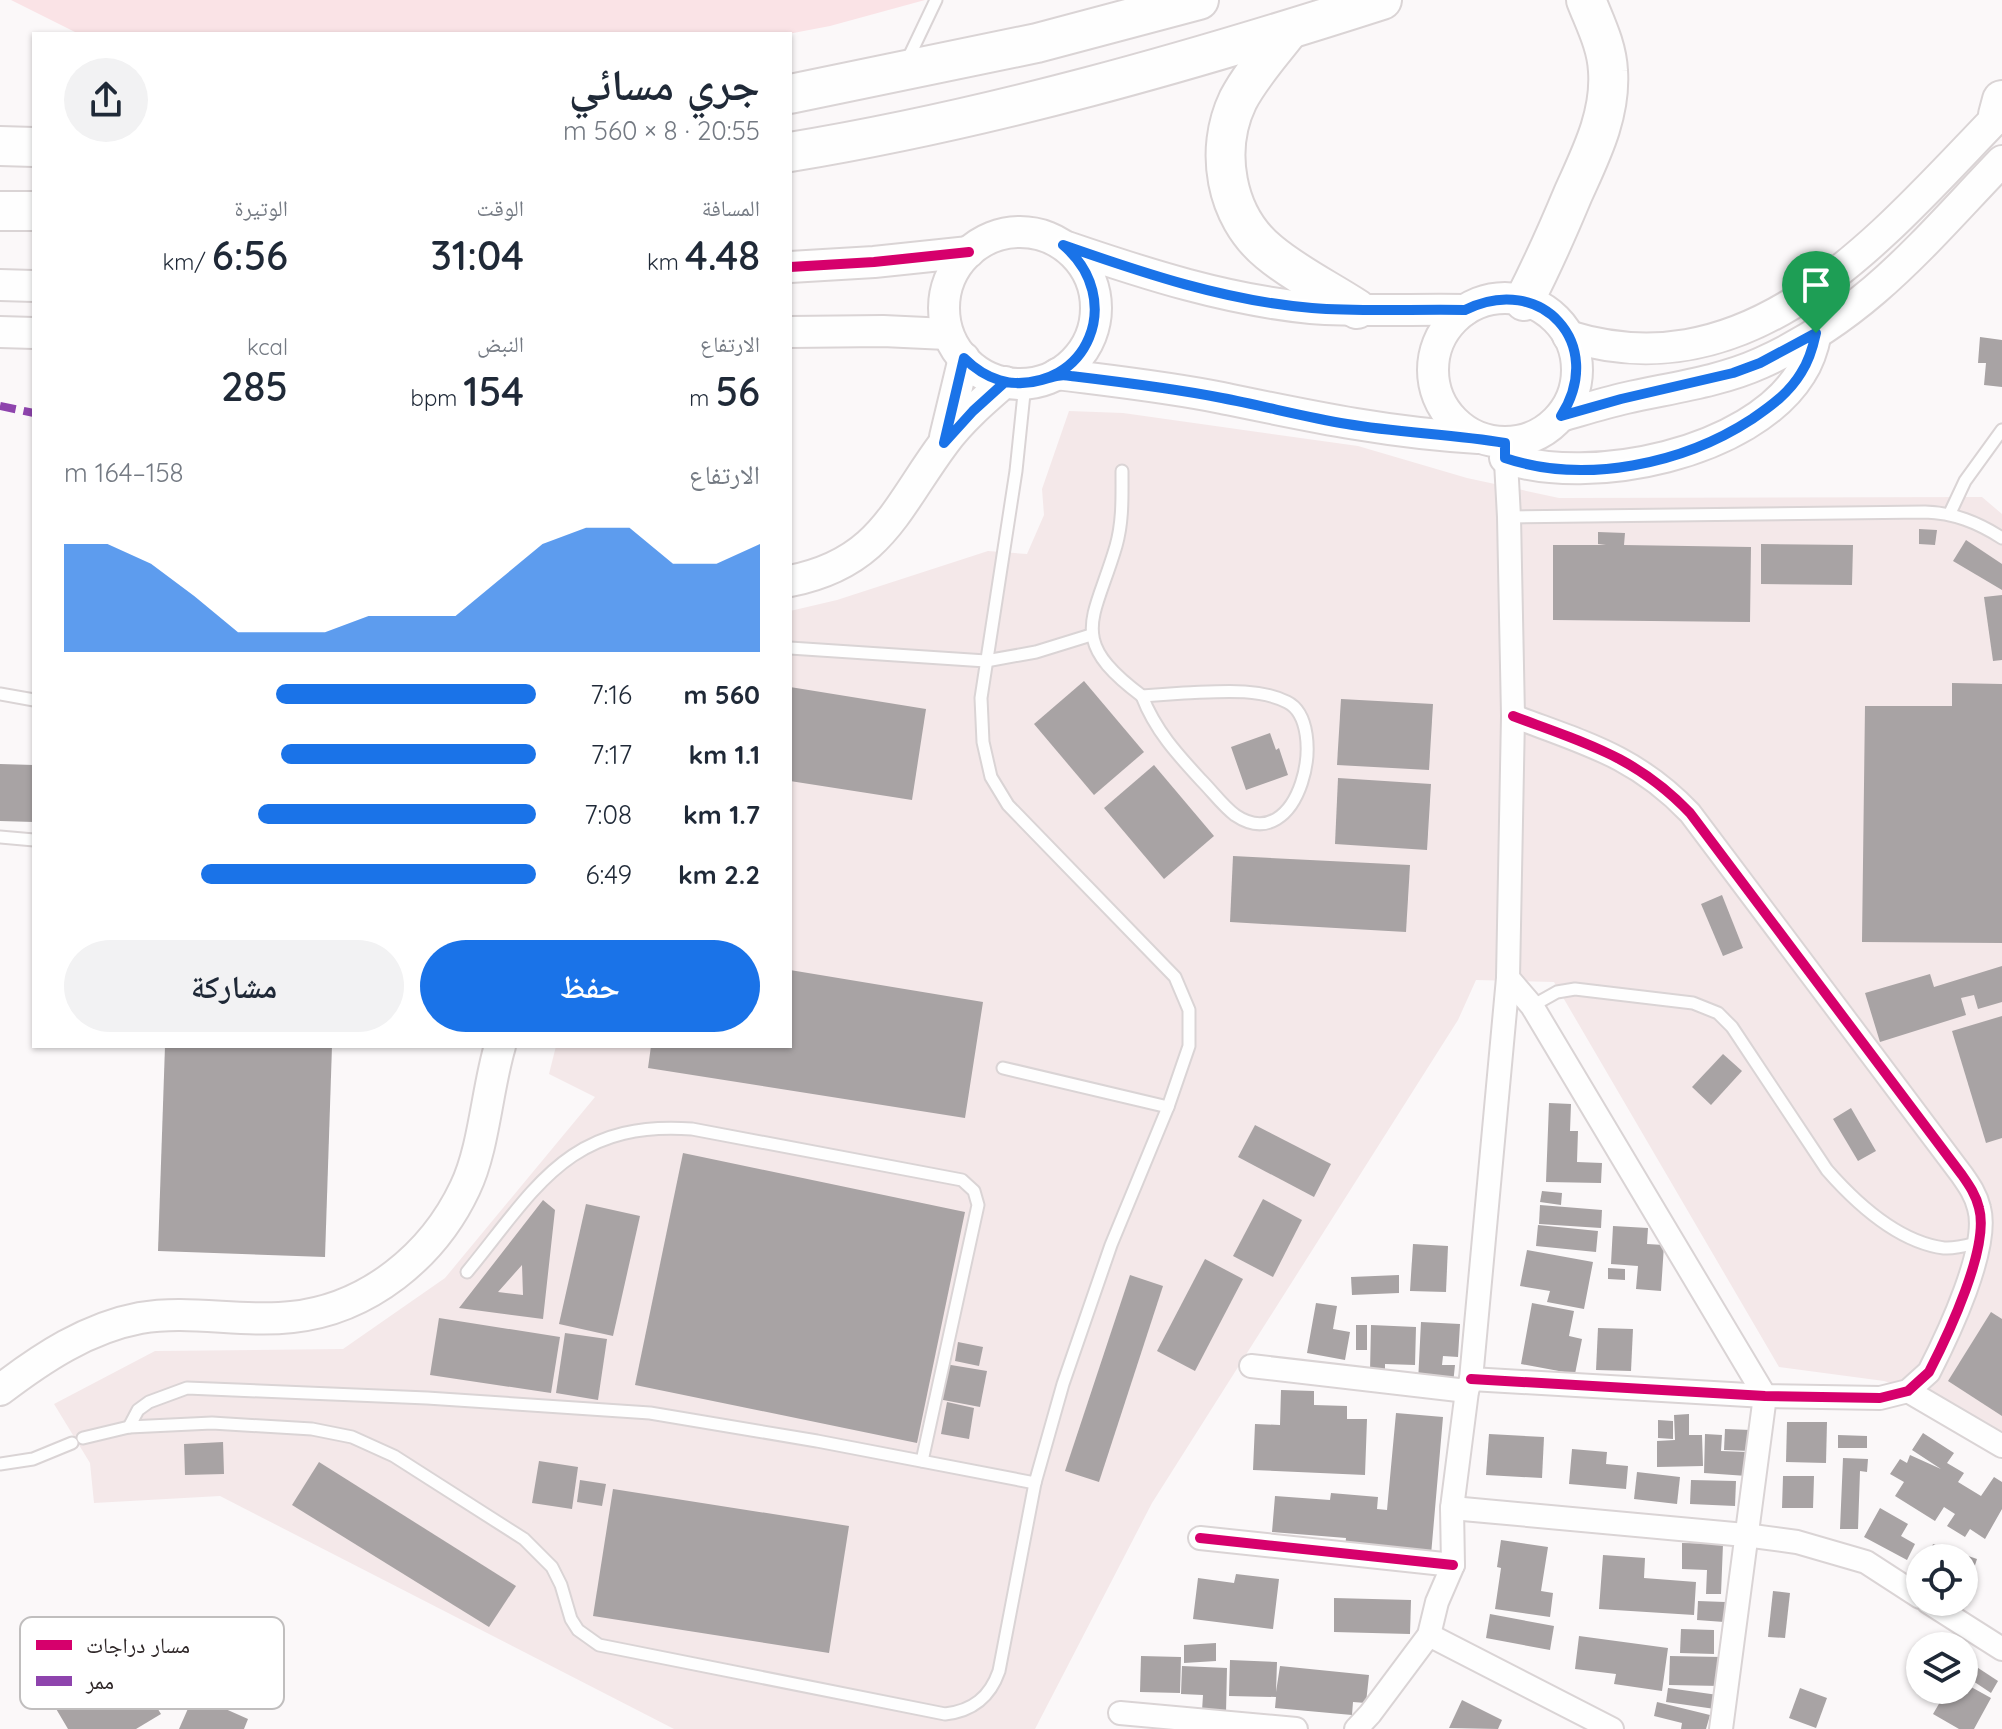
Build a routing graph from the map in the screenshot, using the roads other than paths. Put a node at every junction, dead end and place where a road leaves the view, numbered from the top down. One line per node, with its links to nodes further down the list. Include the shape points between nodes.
1 (936, 0): 6 (lane)
2 (1199, 0): 6 (highway)
3 (1382, 0): 5 (highway)
4 (1586, 0): 20 (highway, via 1608,68 1603,124)
5 (1289, 30): 11 (highway, via 964,116); 21 (highway, via 1239,99 1226,138 1227,179 1241,218 1266,250)
6 (901, 72): 7 (highway)
7 (792, 94)
8 (2001, 109): 27 (main road, via 1862,255 1777,313 1720,336 1668,348 1612,348)
9 (0, 146): 10 (highway)
10 (32, 147)
11 (792, 152)
12 (2002, 161): 26 (main road, via 1894,275)
13 (0, 211): 14 (highway)
14 (32, 211)
15 (1063, 245): 16 (main road, via 1015,232 998,235); 21 (main road, via 1218,292 1311,308); 29 (main road, via 1086,270 1095,303 1082,351)
16 (969, 252): 17 (main road); 28 (main road, via 945,296)
17 (792, 267)
18 (0, 285): 19 (main road)
19 (32, 286)
20 (1524, 301): 22 (main road, via 1498,298); 27 (main road, via 1546,311)
21 (1357, 309): 22 (main road)
22 (1465, 310): 34 (main road, via 1441,335 1433,377 1449,417)
23 (0, 332): 25 (main road)
24 (792, 332): 28 (main road, via 870,331)
25 (32, 333)
26 (1816, 333): 31 (main road, via 1733,373); 34 (main road, via 1801,374 1788,391 1709,443 1653,461 1591,469 1538,467)
27 (1568, 336): 31 (main road, via 1575,351 1575,385)
28 (956, 346): 30 (main road, via 976,369); 33 (main road)
29 (1057, 374): 30 (main road); 34 (main road)
30 (1015, 383): 33 (main road, via 973,411); 42 (lane, via 1016,471)
31 (1561, 416): 34 (main road, via 1535,436)
32 (2002, 430): 36 (lane, via 1965,481)
33 (944, 443): 39 (main road, via 872,543 846,562)
34 (1496, 446): 37 (street)
35 (1122, 471): 40 (lane, via 1119,532)
36 (1950, 513): 37 (lane); 38 (lane)
37 (1509, 517): 46 (street)
38 (2002, 538)
39 (792, 581)
40 (1091, 635): 42 (lane); 44 (lane, via 1114,673)
41 (792, 648): 42 (lane)
42 (986, 661): 53 (lane, via 981,698 991,777 1008,805 1163,963 1184,992 1189,1046)
43 (0, 694): 45 (lane)
44 (1142, 696): 44 (lane, via 1171,748 1235,814 1259,822 1292,806 1299,795 1306,747 1305,726 1289,702 1248,693)
45 (32, 700)
46 (1513, 716): 49 (street); 54 (street, via 1629,763 1690,813 1962,1175 1979,1206)
47 (0, 837): 48 (lane)
48 (32, 840)
49 (1508, 978): 50 (street); 57 (street)
50 (1532, 1006): 54 (lane, via 1575,989 1693,1003 1718,1013 1846,1191 1915,1240 1944,1248); 60 (street)
51 (500, 1048): 58 (main road, via 466,1186 416,1258 376,1289 336,1307 292,1317 180,1315 101,1328 31,1366)
52 (1003, 1068): 53 (lane)
53 (1168, 1107): 65 (lane, via 1094,1292)
54 (1981, 1242): 59 (street, via 1935,1359)
55 (467, 1272): 63 (lane, via 560,1163 622,1132 692,1129 962,1180 974,1191 978,1205)
56 (1251, 1366): 57 (street)
57 (1469, 1385): 60 (street); 66 (street)
58 (0, 1390)
59 (1908, 1391): 60 (street, via 1880,1398); 62 (street)
60 (1765, 1396): 67 (street)
61 (129, 1427): 63 (lane, via 149,1402 173,1390 200,1387 650,1413); 64 (lane, via 33,1459); 65 (lane, via 212,1423 352,1437 394,1456 524,1539 561,1585 578,1630 599,1645 945,1714 974,1706 994,1685)
62 (2002, 1446)
63 (922, 1461): 65 (lane)
64 (0, 1464)
65 (1035, 1483)
66 (1452, 1508): 67 (street); 69 (street)
67 (1745, 1535): 70 (street, via 1797,1542 1866,1562); 78 (street)
68 (1200, 1538): 69 (street)
69 (1453, 1565): 72 (street)
70 (1906, 1588)
71 (1950, 1616): 73 (street)
72 (1429, 1635): 76 (street); 77 (street)
73 (2002, 1649)
74 (1120, 1713): 75 (street)
75 (1296, 1729)
76 (1356, 1729)
77 (1612, 1729)
78 (1721, 1729)

